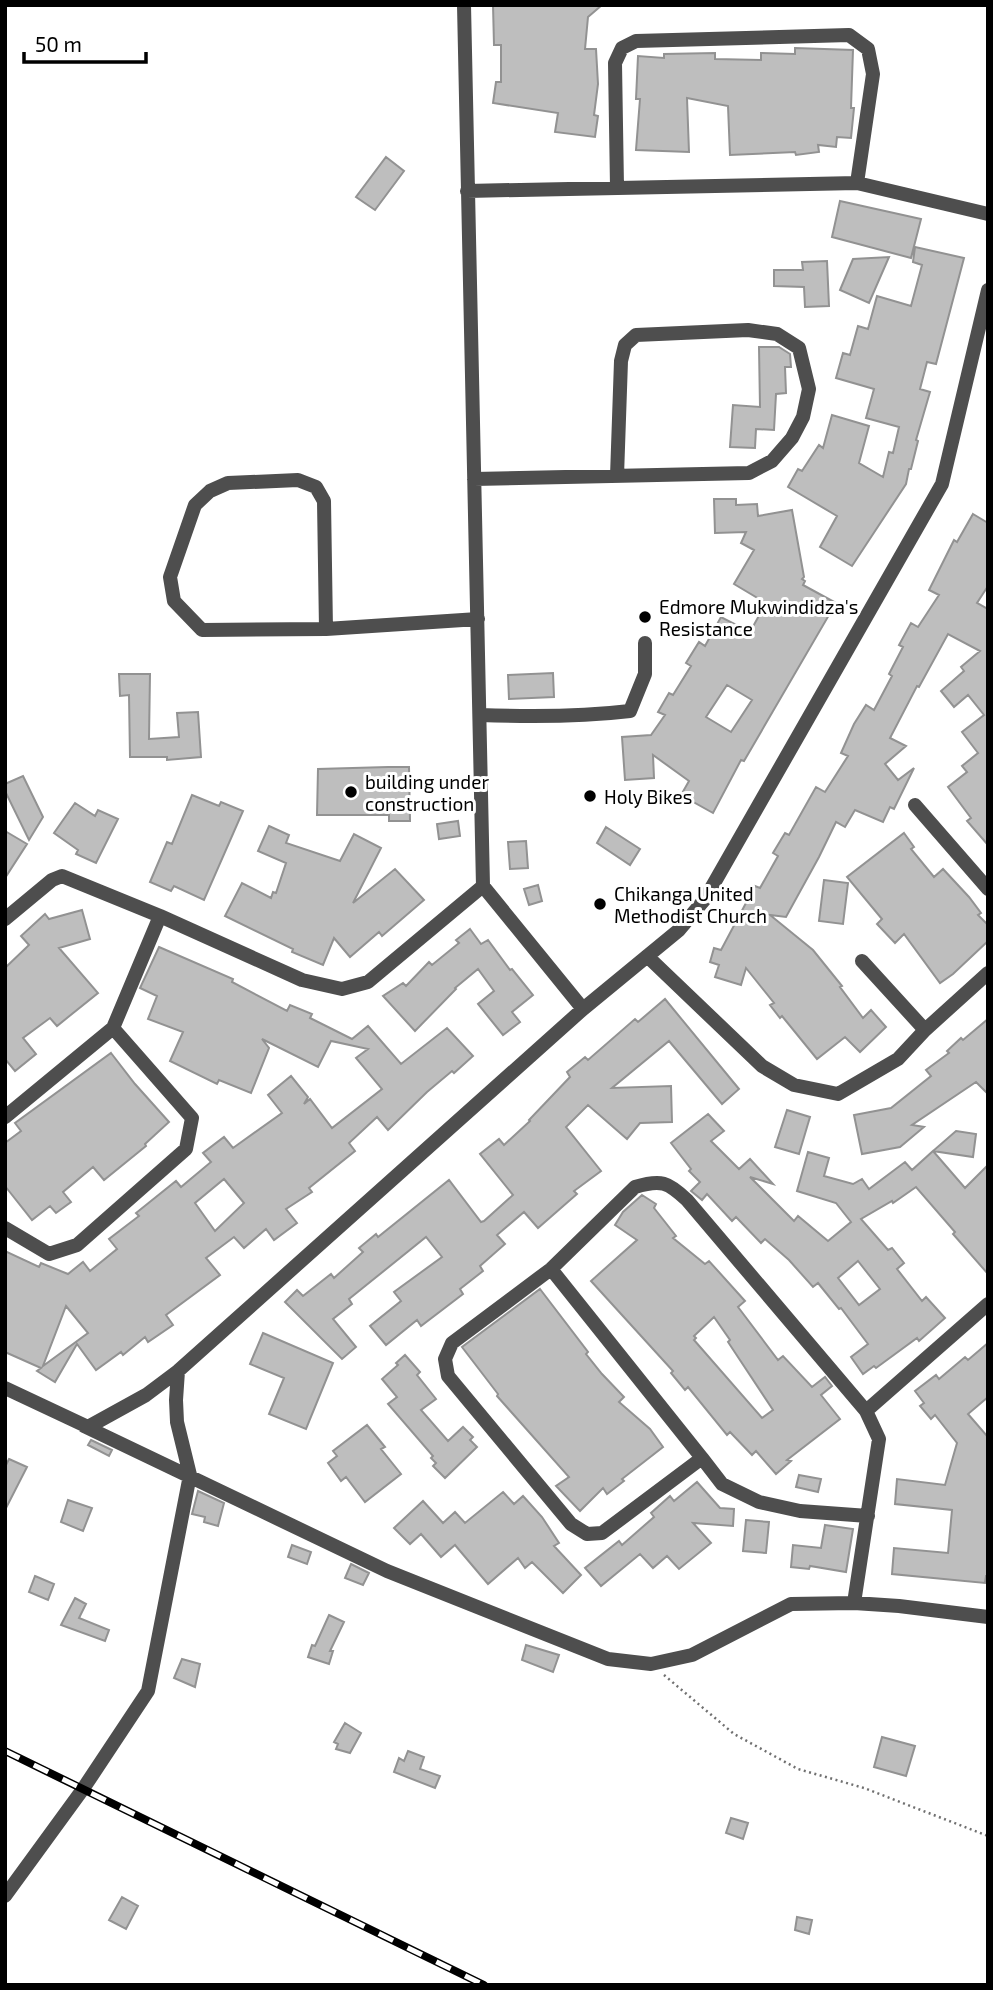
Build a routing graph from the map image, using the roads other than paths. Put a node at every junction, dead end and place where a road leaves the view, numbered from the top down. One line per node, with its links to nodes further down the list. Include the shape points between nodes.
1 (464, 5): 4 (street)
2 (857, 183): 3 (street); 3 (street, via 873,74 868,49 849,34 636,41 622,48 615,63); 5 (street)
3 (617, 187): 4 (street)
4 (467, 191): 8 (street)
5 (988, 215)
6 (988, 290): 18 (street, via 942,484 705,899 679,930)
7 (617, 476): 7 (street, via 749,473 772,461 803,417 809,389 799,348 777,334 748,330 636,335 625,345 621,361); 8 (street)
8 (474, 479): 9 (street)
9 (478, 619): 10 (street); 12 (street)
10 (326, 629): 10 (street, via 202,630 174,601 170,577 195,505 228,482 298,480 316,487 324,501)
11 (645, 643): 12 (street, via 645,674 630,711 595,716)
12 (480, 715): 14 (street)
13 (915, 805): 15 (street)
14 (483, 886): 16 (street, via 368,982 342,989 302,980); 21 (street)
15 (988, 890)
16 (160, 916): 17 (street, via 62,876); 22 (street)
17 (5, 919)
18 (648, 956): 21 (street); 23 (street, via 762,1066 794,1086 838,1094 898,1059)
19 (862, 961): 23 (street)
20 (988, 973): 23 (street)
21 (583, 1009): 28 (street)
22 (113, 1028): 24 (street); 25 (street, via 192,1118 186,1149 77,1245 49,1254)
23 (925, 1030)
24 (5, 1117)
25 (5, 1228)
26 (551, 1269): 30 (street, via 635,1187 653,1182 671,1185); 32 (street); 32 (street, via 452,1343 445,1359 448,1376 570,1524 587,1534 602,1533)
27 (988, 1304): 30 (street)
28 (178, 1371): 31 (street); 33 (street, via 177,1422)
29 (5, 1389): 31 (street)
30 (866, 1411): 34 (street, via 879,1438)
31 (88, 1427): 33 (street)
32 (702, 1458): 34 (street, via 722,1484 760,1502 800,1511)
33 (190, 1475): 35 (street, via 387,1571 608,1659 651,1664 692,1655 791,1604); 37 (street, via 148,1691)
34 (868, 1516): 35 (street)
35 (854, 1603): 36 (street)
36 (988, 1617)
37 (5, 1896)

